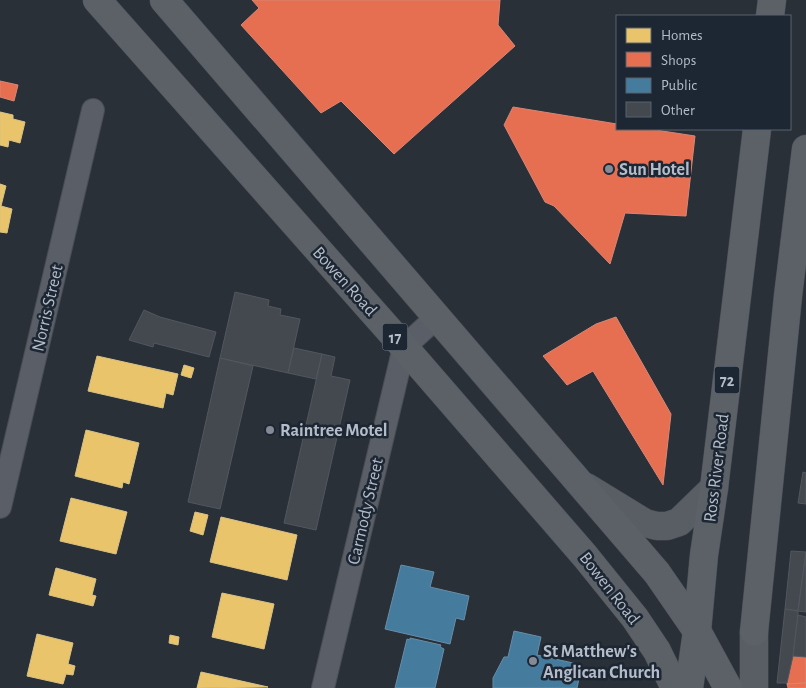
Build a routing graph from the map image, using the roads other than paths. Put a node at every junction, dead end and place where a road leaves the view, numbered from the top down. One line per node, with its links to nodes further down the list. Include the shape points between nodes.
1 (97, 0): 9 (main road, Bowen Road / 17)
2 (164, 0): 8 (main road)
3 (772, 0): 4 (main road)
4 (770, 15)
5 (93, 110): 12 (street, Norris Street)
6 (757, 130): 11 (main road, Ross River Road / 72)
7 (806, 149): 18 (main road, via 754,632)
8 (437, 317): 9 (street); 10 (main road)
9 (404, 348): 14 (street, Carmody Street); 15 (main road, Bowen Road / 17, via 614,591 657,650)
10 (582, 485): 11 (main road, via 645,523 656,526 679,522); 13 (main road, via 657,573)
11 (714, 488): 13 (main road, Ross River Road / 72)
12 (1, 500)
13 (697, 631): 16 (main road, Ross River Road); 17 (main road)
14 (323, 688)
15 (675, 688)
16 (689, 688)
17 (728, 688)
18 (754, 688)

